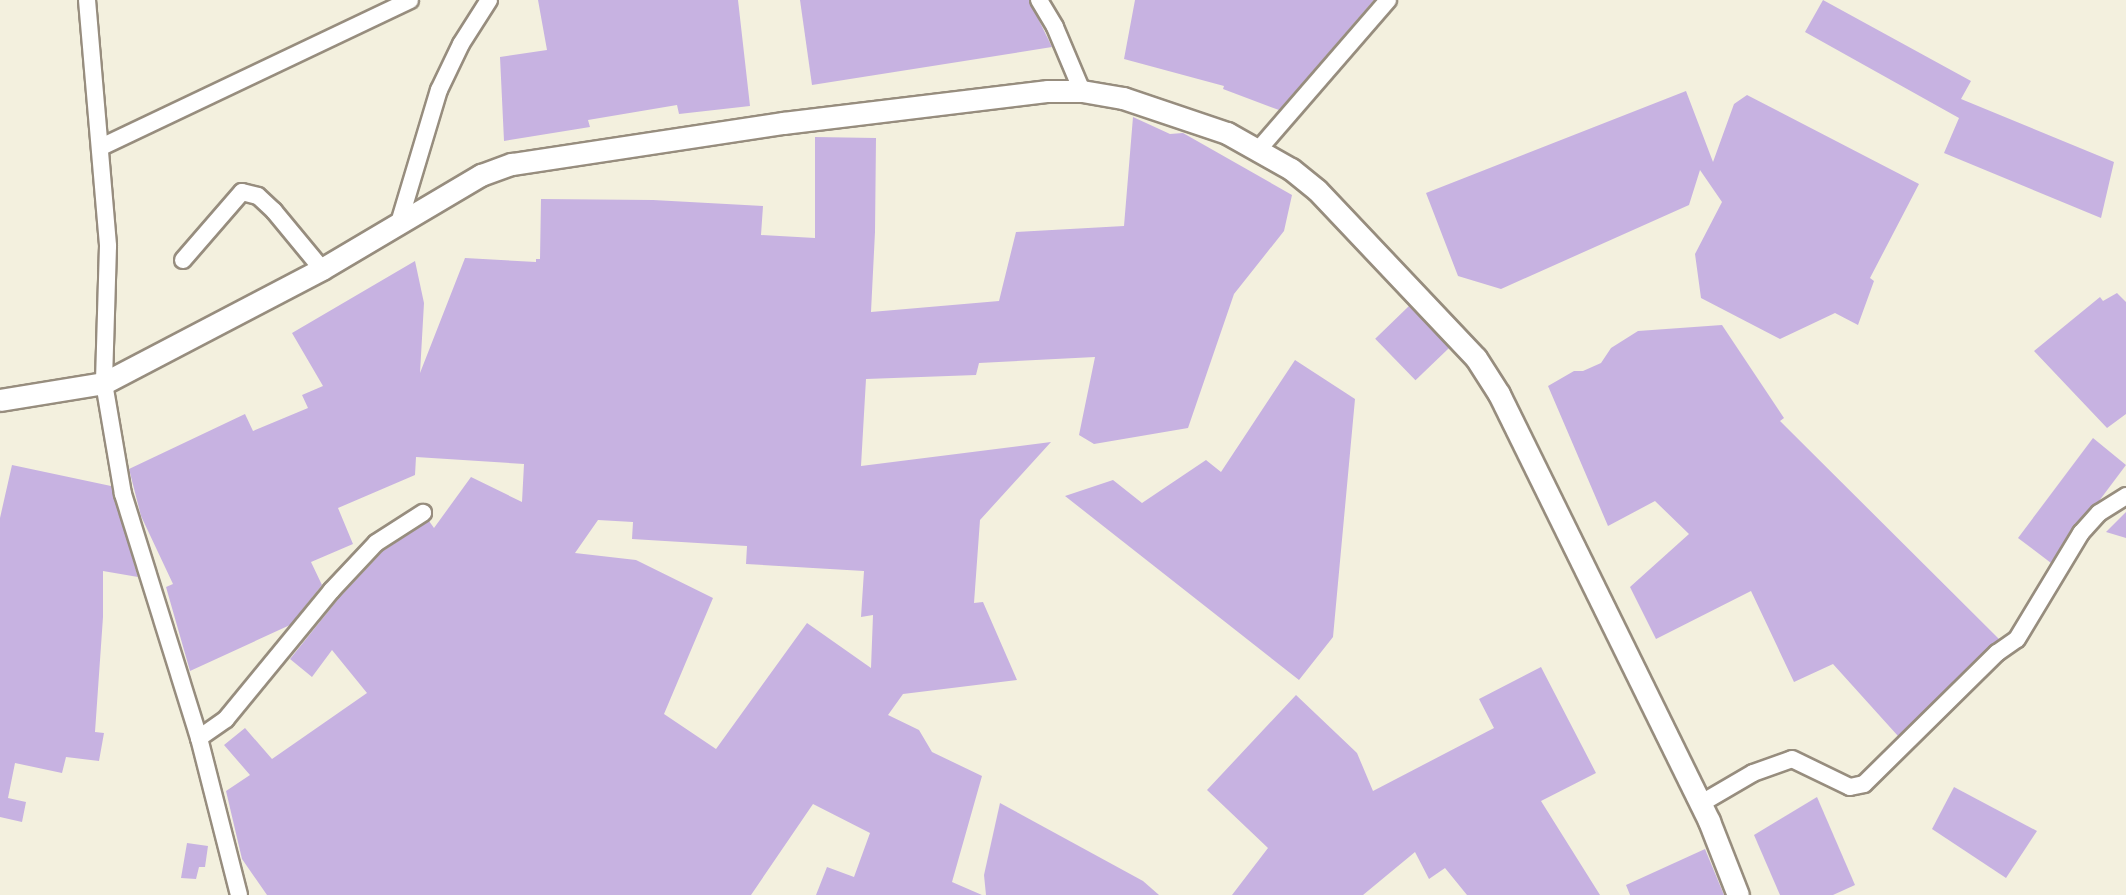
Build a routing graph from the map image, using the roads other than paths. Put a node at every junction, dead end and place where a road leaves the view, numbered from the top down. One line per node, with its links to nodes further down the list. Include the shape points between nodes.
1 (87, 0): 7 (street)
2 (410, 0): 7 (street)
3 (489, 0): 9 (street, via 460,44 439,90)
4 (1039, 0): 6 (street)
5 (1388, 0): 8 (street)
6 (1082, 90): 8 (street, via 1122,98 1227,133); 9 (street, via 797,121 512,164 481,175)
7 (101, 147): 12 (street, via 108,246)
8 (1259, 149): 17 (street, via 1317,190 1476,358 1499,394)
9 (399, 223): 11 (street)
10 (183, 260): 11 (street, via 242,192 258,196 274,211)
11 (322, 269): 12 (street)
12 (104, 383): 13 (street); 16 (street, via 123,494)
13 (0, 400)
14 (2126, 496): 17 (street, via 2099,513 2081,533 2017,639 1997,653 1864,785 1850,787 1793,759 1753,773)
15 (423, 513): 16 (street, via 376,543 226,719)
16 (198, 738): 18 (street)
17 (1700, 804): 19 (street)
18 (239, 895)
19 (1738, 895)

